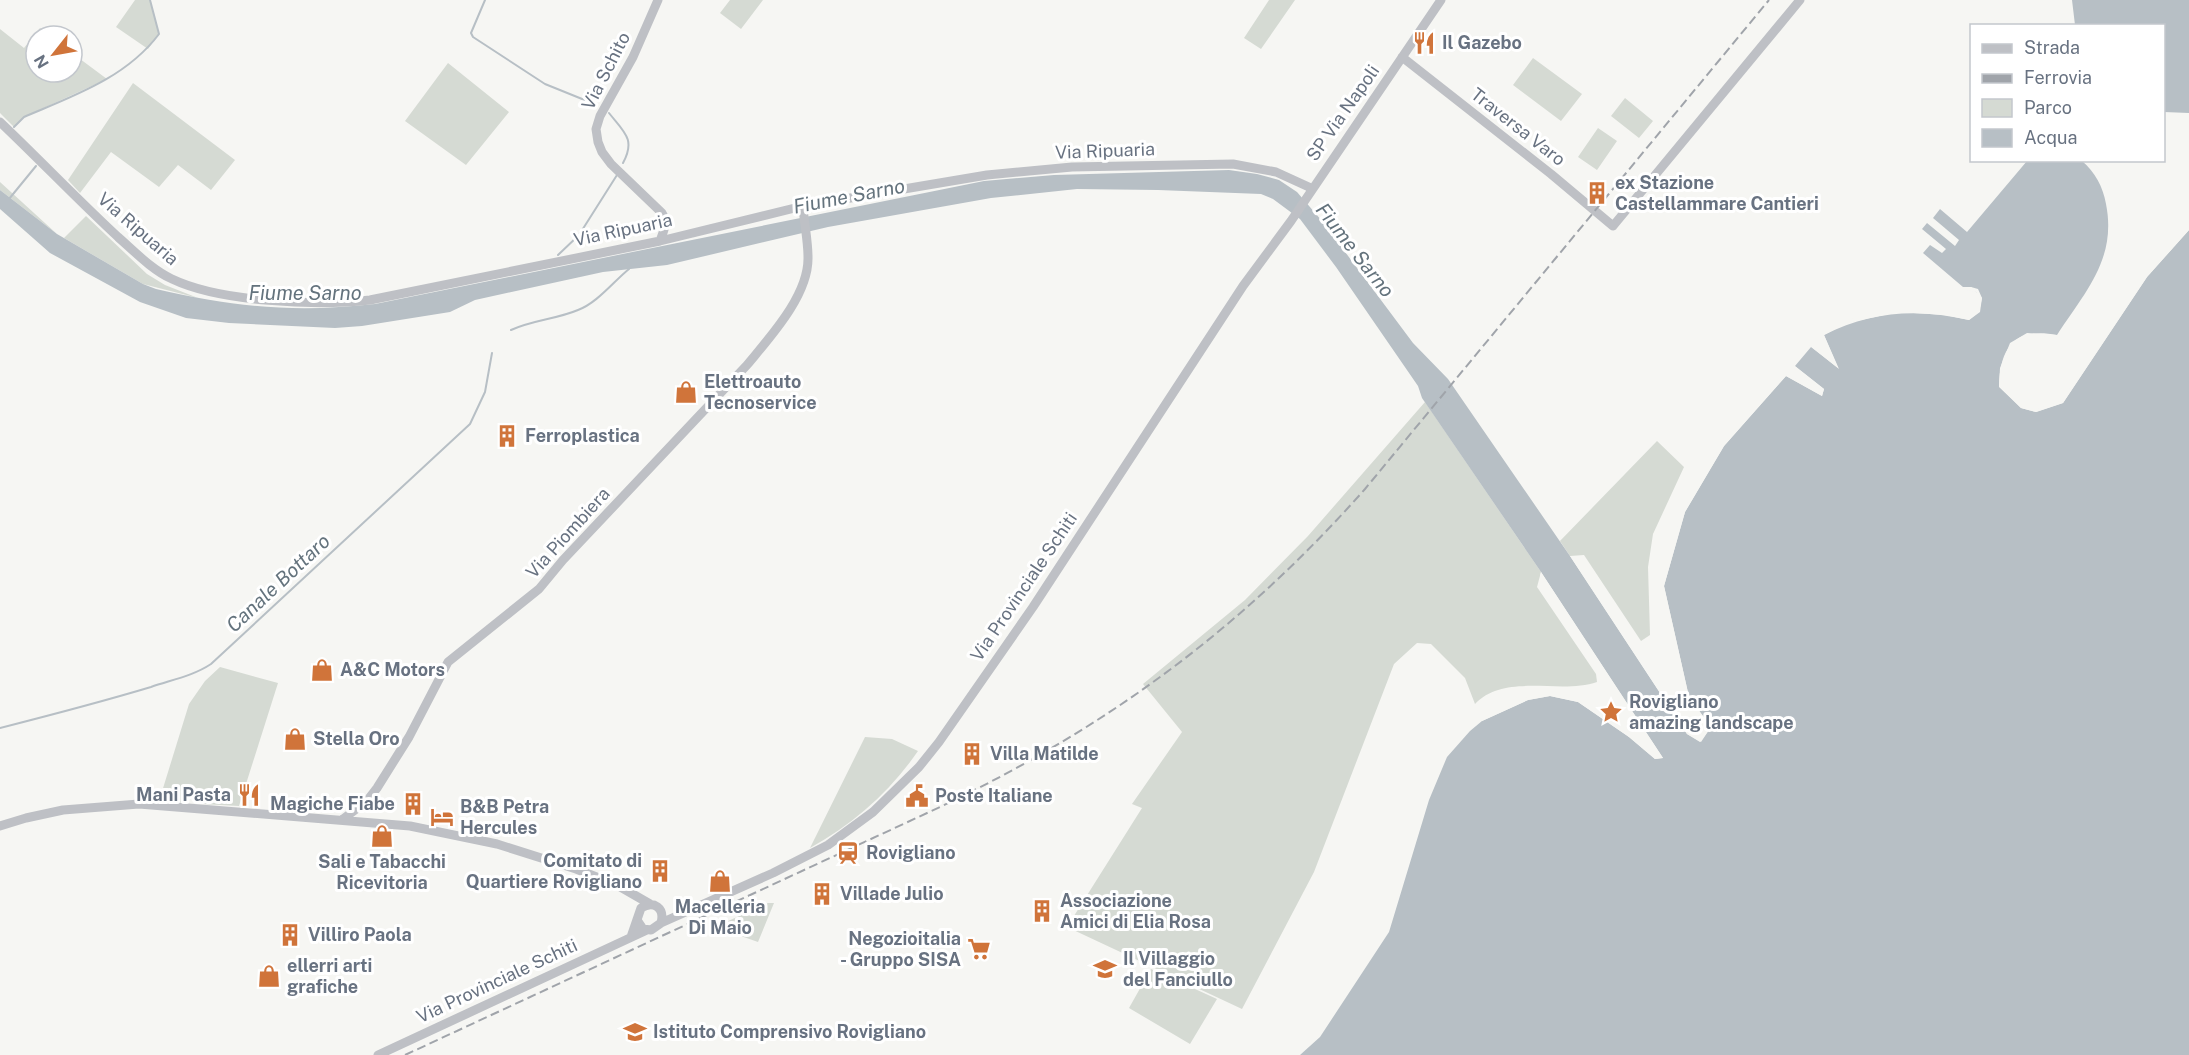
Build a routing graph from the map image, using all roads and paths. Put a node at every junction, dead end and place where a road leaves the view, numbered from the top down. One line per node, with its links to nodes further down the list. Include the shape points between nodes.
1 (658, 0): 8 (street, Via Schito, via 596,129 602,152 611,164 665,218)
2 (1441, 0): 4 (street, SP Via Napoli)
3 (1800, 0): 4 (street, Traversa Varo, via 1613,226)
4 (1402, 57): 6 (street, SP Via Napoli)
5 (0, 122): 8 (street, Via Ripuaria, via 136,254 170,279 200,290 289,302 345,303)
6 (1311, 188): 7 (street, Via Ripuaria, via 1276,172 1233,164 1072,167 987,175); 14 (street, Via Provinciale Schiti, via 1032,607 919,767 873,812 828,845)
7 (802, 206): 8 (street, Via Ripuaria); 9 (street, Via Piombiera, via 808,259 805,278 790,310 769,339 539,589 448,662 377,788)
8 (660, 241)
9 (343, 819): 10 (street, via 139,804 63,810); 11 (street, via 420,828 497,844 576,869)
10 (0, 826)
11 (632, 894): 12 (street); 15 (street)
12 (650, 904): 13 (street); 15 (street, via 641,908)
13 (661, 910): 14 (street); 16 (street)
14 (681, 914): 16 (street, Via Provinciale Schiti)
15 (637, 917): 17 (street, via 640,926); 18 (street)
16 (662, 923): 17 (street, Via Provinciale Schiti)
17 (647, 930): 18 (street, Via Provinciale Schiti)
18 (631, 937): 19 (street, Via Provinciale Schiti)
19 (378, 1055)

